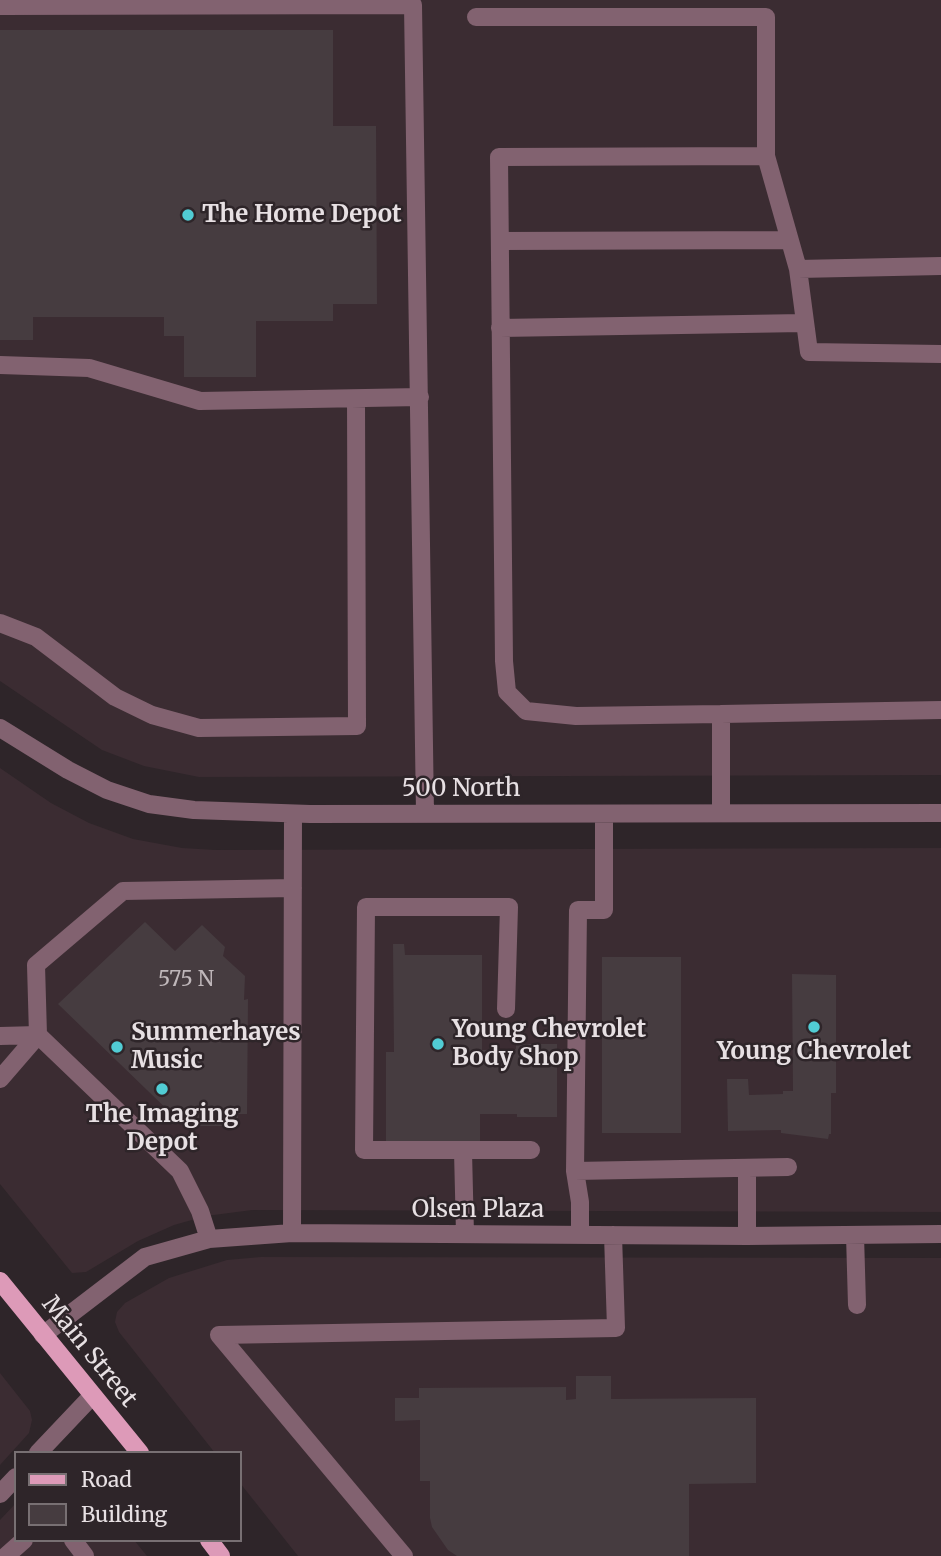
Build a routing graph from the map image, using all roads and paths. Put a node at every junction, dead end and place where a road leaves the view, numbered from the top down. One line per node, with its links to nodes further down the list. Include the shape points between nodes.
1 (0, 6): 12 (street, via 413,5)
2 (476, 17): 3 (street, via 766,17)
3 (766, 156): 4 (street); 5 (street, via 499,157)
4 (790, 240): 5 (street); 7 (street)
5 (500, 241): 9 (street)
6 (941, 267): 7 (street)
7 (798, 269): 8 (street)
8 (803, 323): 9 (street); 10 (street, via 808,352)
9 (500, 328): 16 (street, via 507,692 526,711 551,714)
10 (941, 354)
11 (0, 365): 13 (street, via 89,368 200,401)
12 (420, 397): 13 (street); 18 (street)
13 (355, 399): 14 (street, via 357,726 199,728 152,715 116,697 36,637)
14 (0, 623)
15 (941, 710): 16 (street)
16 (721, 713): 19 (street)
17 (0, 728): 21 (street, 500 North, via 87,781 127,798 194,810)
18 (425, 813): 21 (street, 500 North); 22 (street, 500 North)
19 (721, 813): 20 (street, 500 North); 22 (street, 500 North)
20 (941, 813)
21 (293, 814): 23 (street)
22 (604, 814): 32 (street, via 604,911 578,910)
23 (293, 888): 25 (street, via 122,891 36,965); 33 (street)
24 (506, 1009): 29 (street, via 509,907 366,907 364,1150)
25 (38, 1035): 26 (street); 27 (street); 40 (street, via 180,1171)
26 (0, 1036)
27 (0, 1079)
28 (531, 1150): 29 (street)
29 (463, 1151): 34 (street)
30 (788, 1167): 31 (street)
31 (747, 1168): 32 (street); 39 (street)
32 (575, 1171): 36 (street)
33 (292, 1233): 34 (street, Olsen Plaza); 40 (street, Olsen Plaza)
34 (465, 1234): 36 (street, Olsen Plaza)
35 (941, 1234): 38 (street, Olsen Plaza)
36 (580, 1235): 37 (street, Olsen Plaza)
37 (613, 1235): 39 (street, Olsen Plaza); 51 (street, via 616,1328 219,1335)
38 (855, 1235): 39 (street, Olsen Plaza); 42 (street)
39 (747, 1236)
40 (209, 1239): 43 (street, Olsen Plaza, via 145,1257)
41 (0, 1281): 43 (main road, Main Street)
42 (857, 1305)
43 (43, 1335): 44 (main road, Main Street)
44 (92, 1396): 45 (street); 46 (main road, Main Street)
45 (40, 1451)
46 (135, 1451)
47 (14, 1478): 48 (street)
48 (0, 1494)
49 (22, 1542): 50 (street)
50 (6, 1556)
51 (404, 1556)

